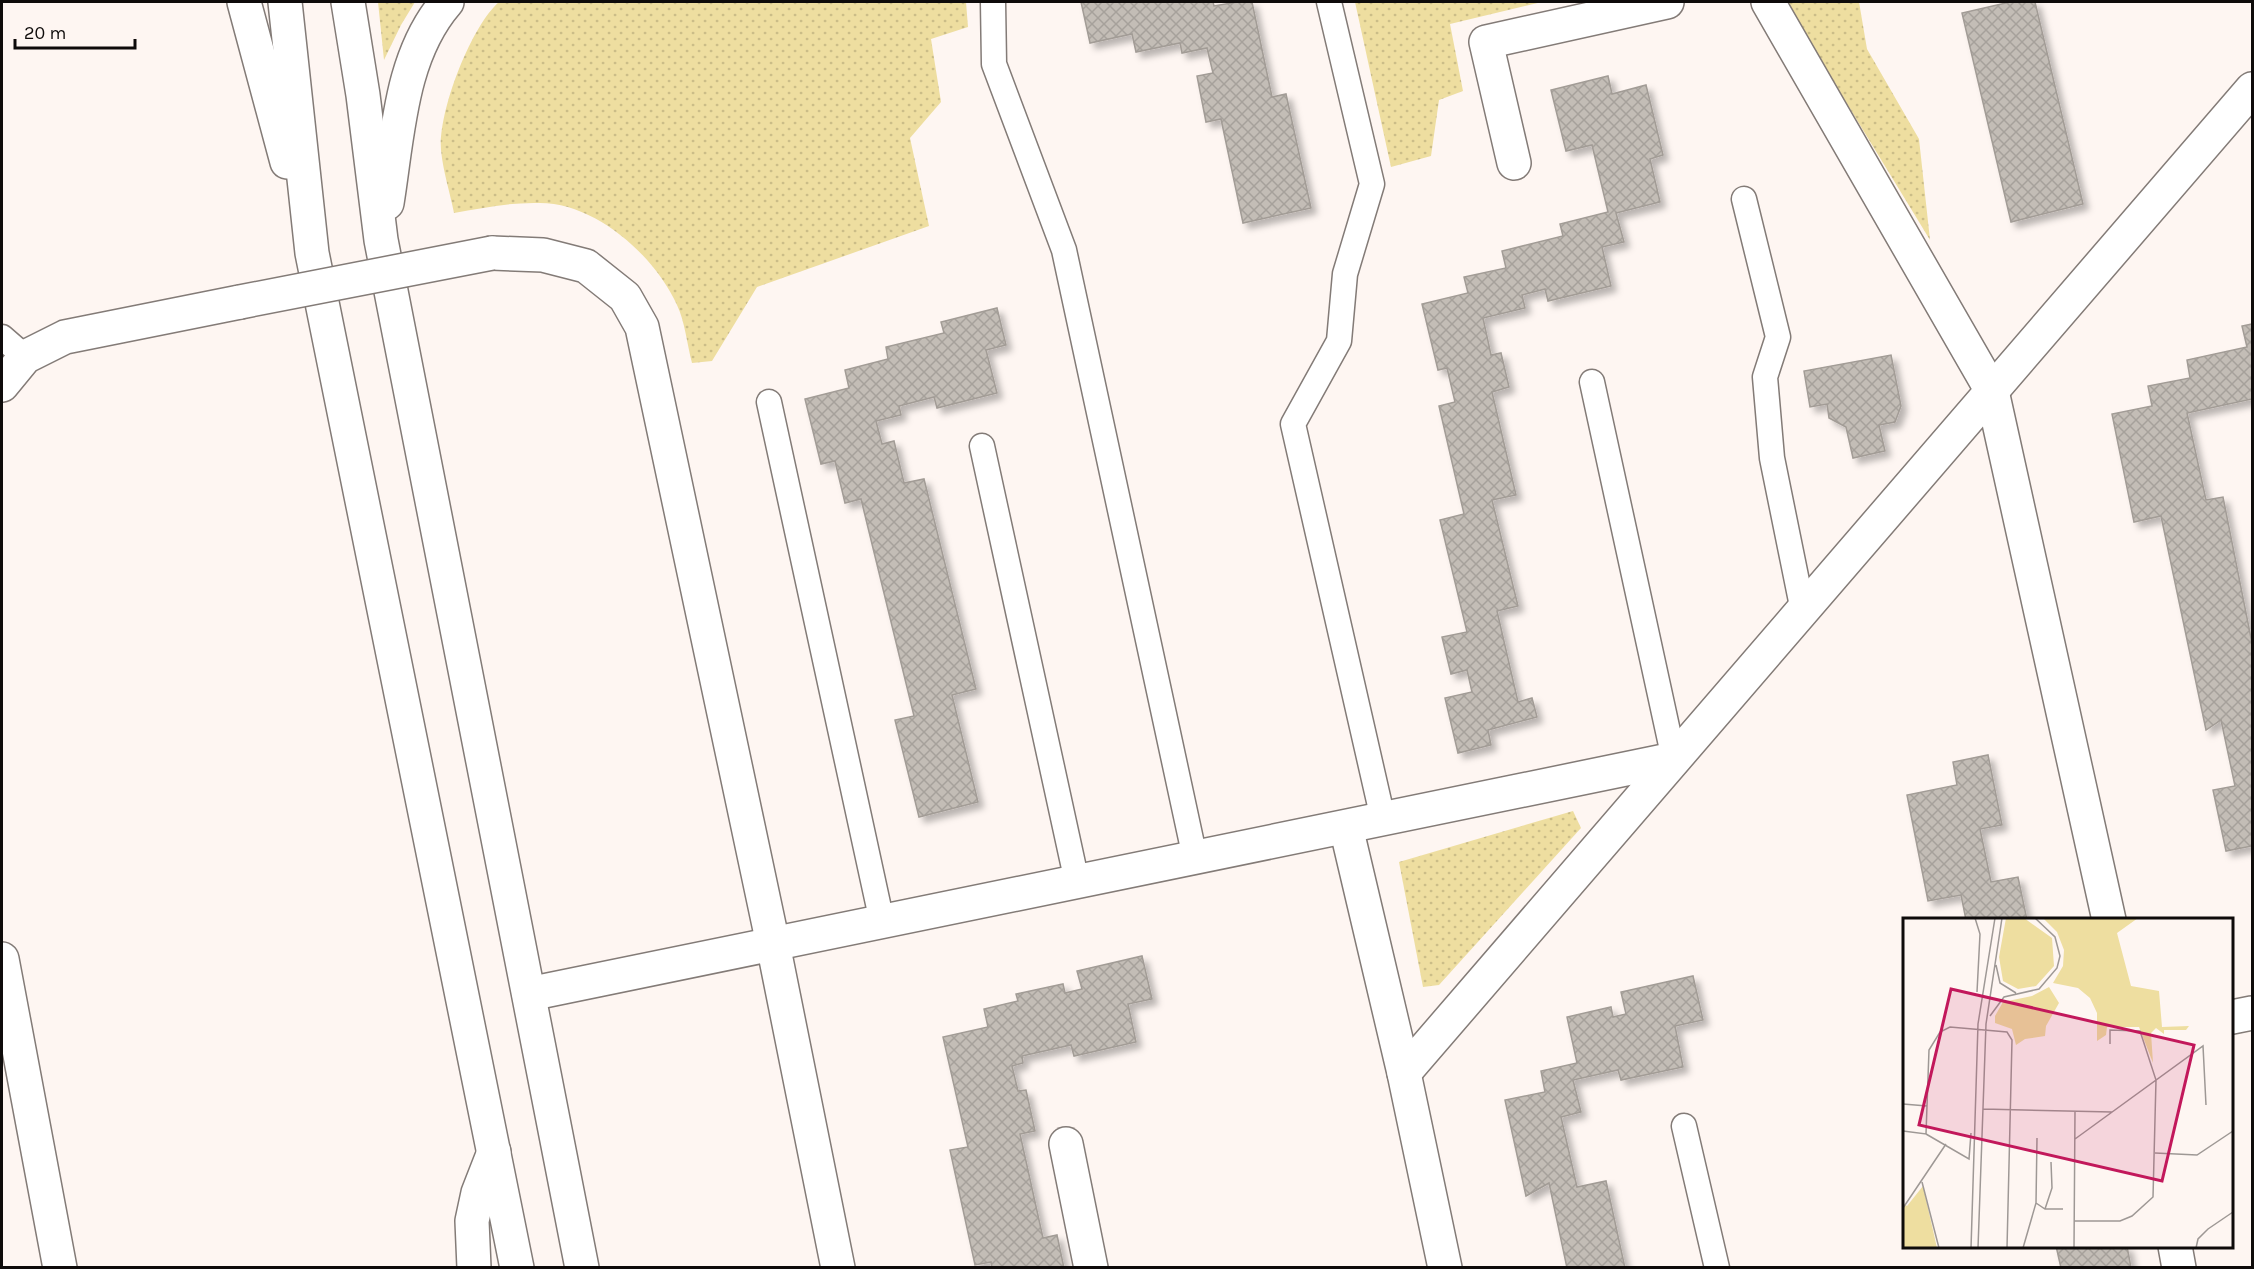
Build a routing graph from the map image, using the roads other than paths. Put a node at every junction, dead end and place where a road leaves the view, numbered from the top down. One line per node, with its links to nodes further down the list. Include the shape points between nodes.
1 (244, 2): 13 (street)
2 (285, 2): 13 (street)
3 (348, 2): 12 (street)
4 (447, 2): 12 (street, via 421,43 407,82)
5 (993, 2): 24 (lane, via 994,64 1064,250)
6 (1329, 2): 22 (lane, via 1372,184 1345,274 1339,341 1293,424)
7 (1667, 2): 10 (street, via 1486,42)
8 (1768, 2): 17 (street)
9 (2253, 89): 17 (street)
10 (1514, 163)
11 (1744, 199): 20 (lane, via 1778,337 1765,377 1771,446)
12 (381, 240): 30 (street)
13 (312, 253): 37 (street)
14 (13, 347): 16 (street); 28 (street, bridge, via 492,253 543,255 586,266 625,297 642,327)
15 (1592, 382): 21 (lane)
16 (2, 386)
17 (1992, 391): 20 (street); 26 (street)
18 (769, 402): 27 (lane)
19 (982, 446): 25 (lane)
20 (1803, 610): 21 (street)
21 (1674, 759): 22 (street); 33 (street)
22 (1383, 819): 23 (street)
23 (1346, 827): 24 (street); 33 (street)
24 (1195, 858): 25 (street)
25 (1077, 882): 27 (street)
26 (2109, 918)
27 (882, 922): 28 (street)
28 (773, 944): 30 (street); 43 (street)
29 (2, 959): 34 (street)
30 (529, 994): 42 (street)
31 (2253, 1012): 32 (street)
32 (2233, 1017)
33 (1404, 1072): 45 (street)
34 (13, 1088): 39 (street)
35 (1684, 1126): 46 (lane)
36 (1066, 1144): 44 (street)
37 (494, 1152): 40 (street, via 472,1221); 41 (street)
38 (2175, 1248): 47 (street)
39 (60, 1268)
40 (474, 1268)
41 (517, 1268)
42 (582, 1268)
43 (838, 1268)
44 (1090, 1268)
45 (1445, 1268)
46 (1717, 1268)
47 (2179, 1268)

